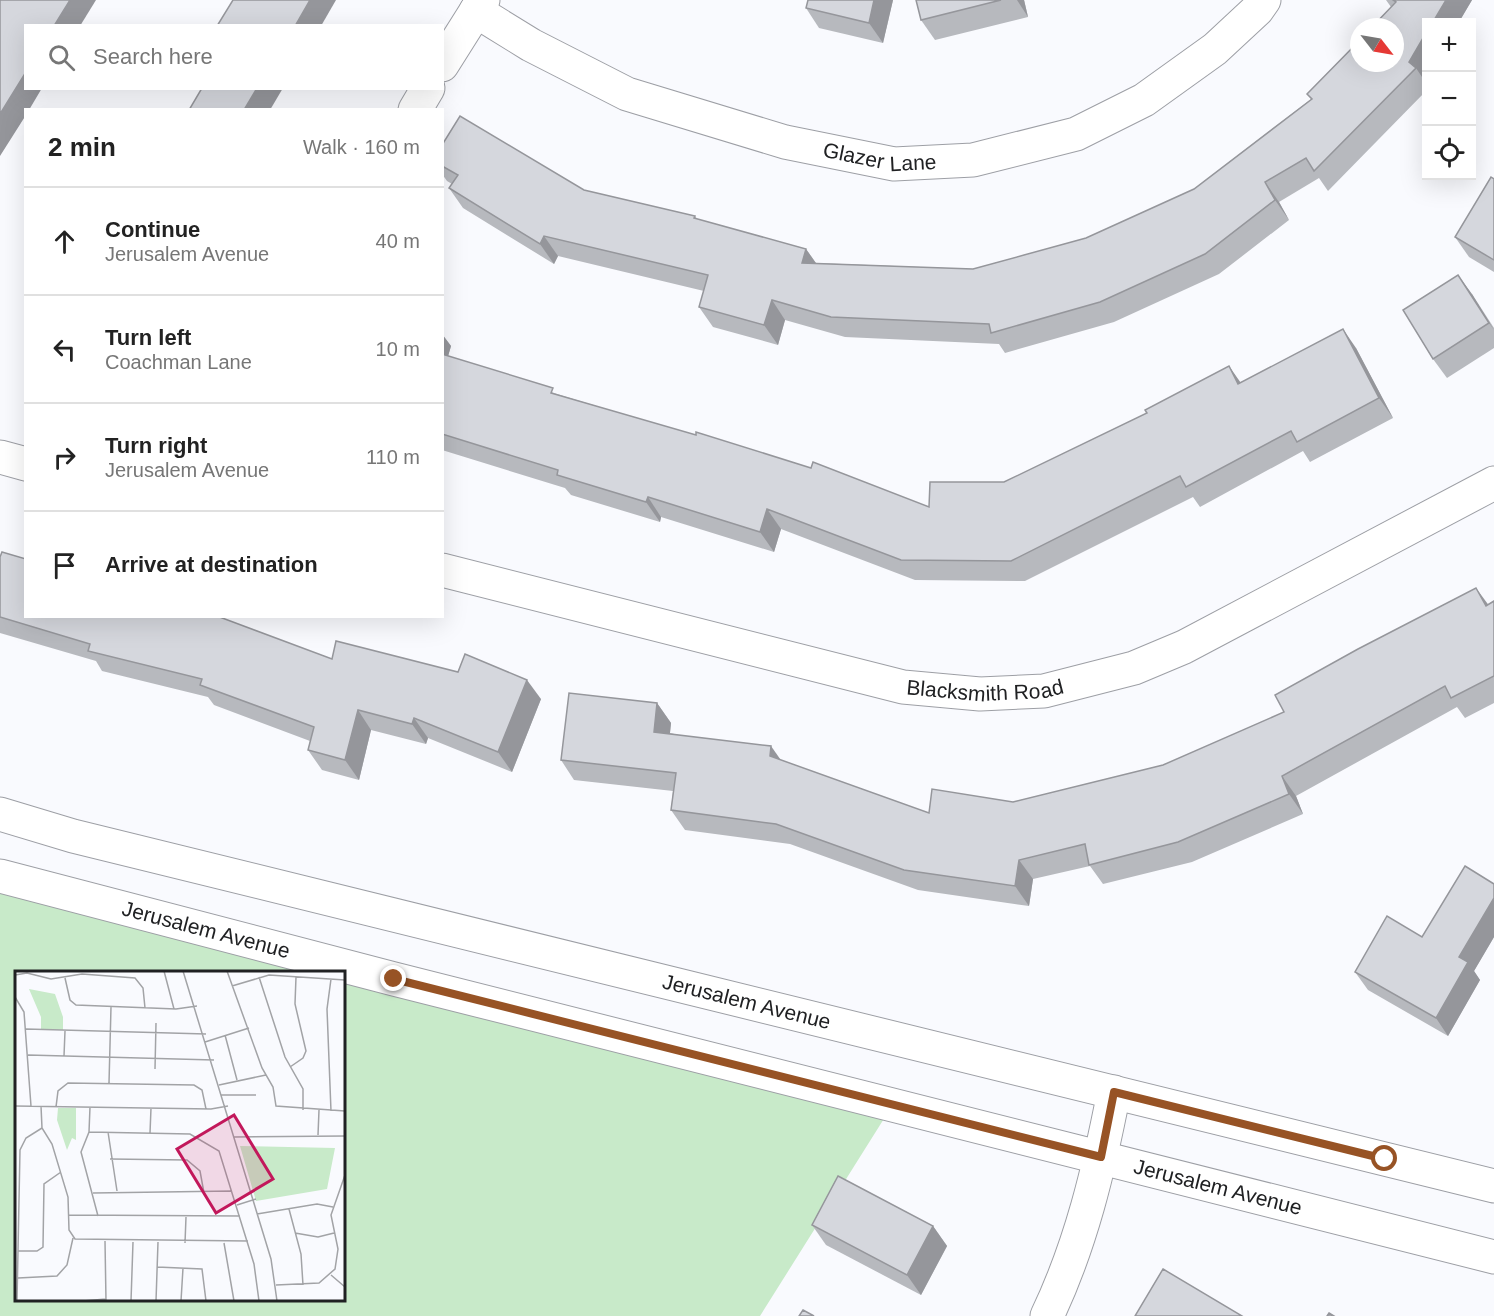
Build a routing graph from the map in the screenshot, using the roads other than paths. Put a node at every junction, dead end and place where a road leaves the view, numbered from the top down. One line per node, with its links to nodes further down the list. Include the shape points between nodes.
1 (1264, 0): 2 (main road, Glazer Lane, via 1215,49 1144,100 1076,134 973,160 894,164 785,142 627,94 531,45)
2 (479, 6): 3 (main road)
3 (444, 62)
4 (427, 90): 5 (main road)
5 (416, 108)
6 (0, 457): 7 (main road)
7 (24, 463)
8 (1494, 483): 9 (main road, Blacksmith Road, via 1184,647 1134,668 1044,691 980,694 903,687)
9 (444, 571)
10 (0, 814): 12 (main road, Jerusalem Avenue, via 73,836)
11 (0, 876): 13 (main road, Jerusalem Avenue)
12 (1114, 1092): 13 (main road); 14 (main road, Jerusalem Avenue)
13 (1101, 1157): 15 (main road, Jerusalem Avenue); 16 (main road, via 1086,1216)
14 (1494, 1186)
15 (1494, 1257)
16 (1047, 1316)

